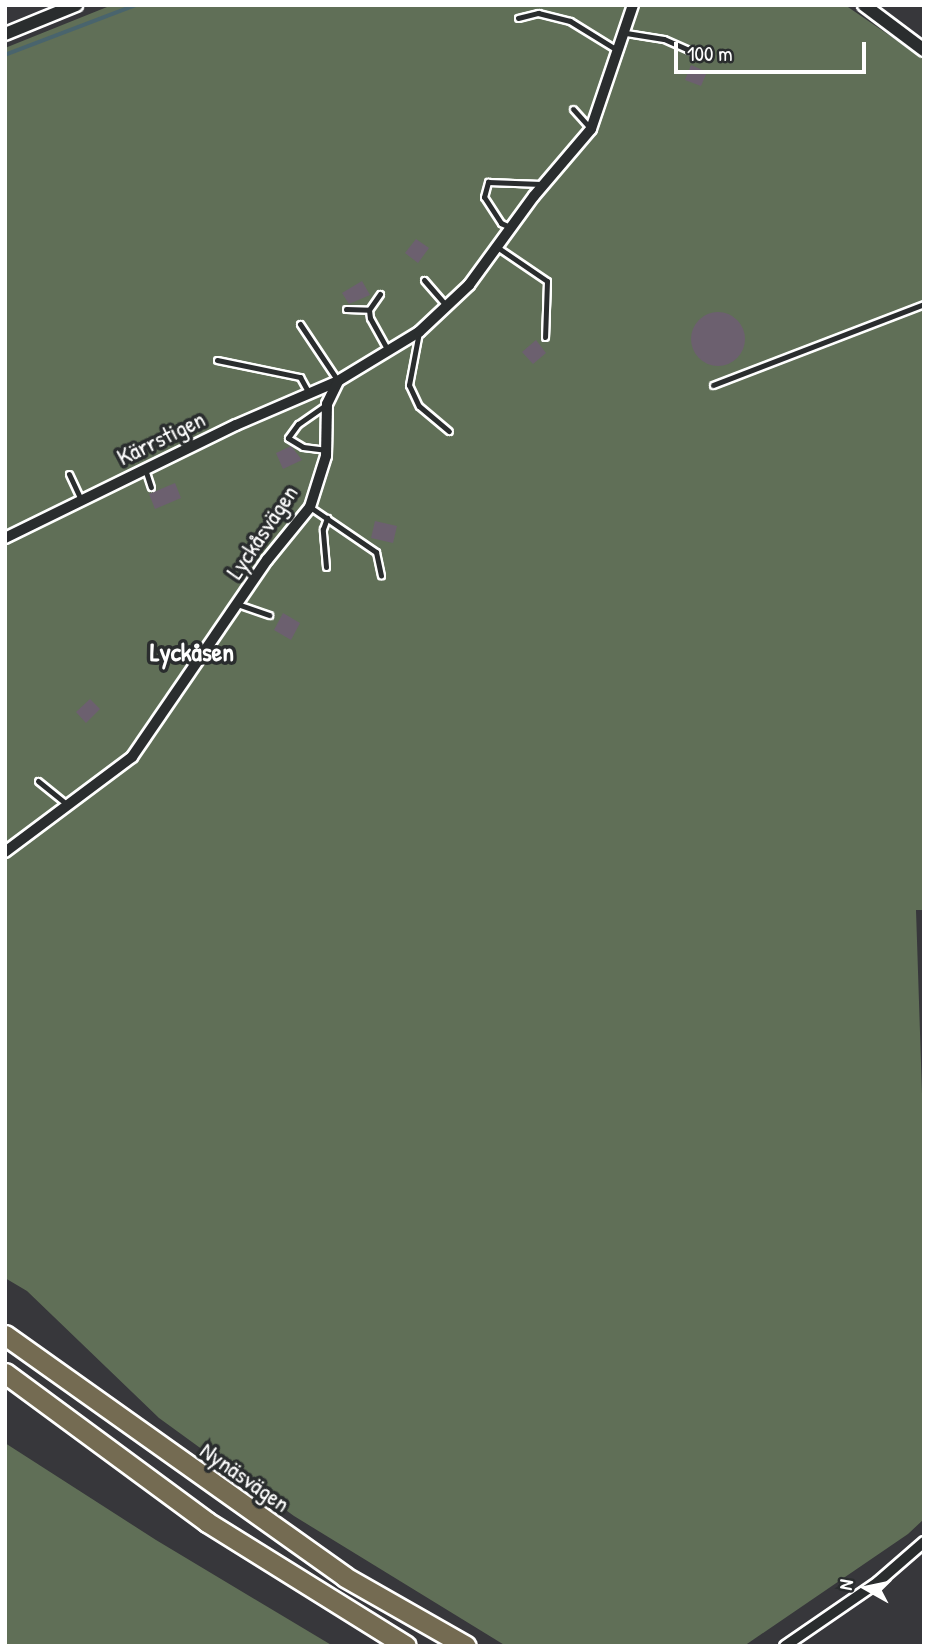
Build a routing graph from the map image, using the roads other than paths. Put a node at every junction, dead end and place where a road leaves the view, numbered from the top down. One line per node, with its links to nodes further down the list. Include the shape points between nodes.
1 (76, 5): 6 (street)
2 (633, 5): 5 (street)
3 (864, 5): 7 (street)
4 (518, 18): 8 (lane, via 538,13 570,21)
5 (626, 33): 8 (street); 9 (lane, via 664,39)
6 (5, 34)
7 (924, 50)
8 (620, 51): 11 (street)
9 (695, 53)
10 (573, 109): 11 (lane)
11 (591, 129): 12 (street)
12 (547, 184): 13 (street); 13 (lane, via 488,182 484,197 501,223)
13 (512, 228): 14 (street)
14 (497, 247): 18 (street); 23 (lane, via 547,281)
15 (424, 280): 18 (lane)
16 (380, 294): 20 (lane)
17 (924, 304): 27 (lane)
18 (447, 306): 22 (street)
19 (346, 309): 20 (lane)
20 (369, 310): 24 (lane)
21 (300, 324): 26 (lane)
22 (419, 332): 24 (street); 30 (lane, via 409,385 419,406)
23 (545, 337)
24 (388, 351): 26 (street)
25 (217, 360): 28 (lane, via 300,377)
26 (338, 381): 28 (street, Kärrstigen); 29 (street, Lyckåsvägen)
27 (713, 386)
28 (309, 393): 32 (street, Kärrstigen)
29 (327, 404): 31 (street, Lyckåsvägen); 31 (lane, via 298,424 288,438 303,447)
30 (449, 431)
31 (327, 450): 36 (street, Lyckåsvägen)
32 (145, 469): 34 (lane); 35 (street, Kärrstigen)
33 (69, 474): 35 (lane)
34 (151, 487)
35 (81, 500): 38 (street, Kärrstigen)
36 (310, 507): 37 (lane); 41 (street, Lyckåsvägen, via 267,560)
37 (327, 518): 39 (lane, via 323,529); 40 (lane, via 376,552)
38 (5, 537)
39 (326, 567)
40 (382, 575)
41 (240, 605): 42 (lane); 44 (street, Lyckåsvägen, via 132,757)
42 (269, 615)
43 (38, 781): 44 (lane)
44 (68, 804): 45 (street, Lyckåsvägen)
45 (5, 852)
46 (5, 1335): 50 (highway, Nynäsvägen, via 345,1577)
47 (5, 1373): 49 (highway, via 207,1522)
48 (922, 1549): 51 (street)
49 (406, 1646)
50 (466, 1646)
51 (785, 1646)

